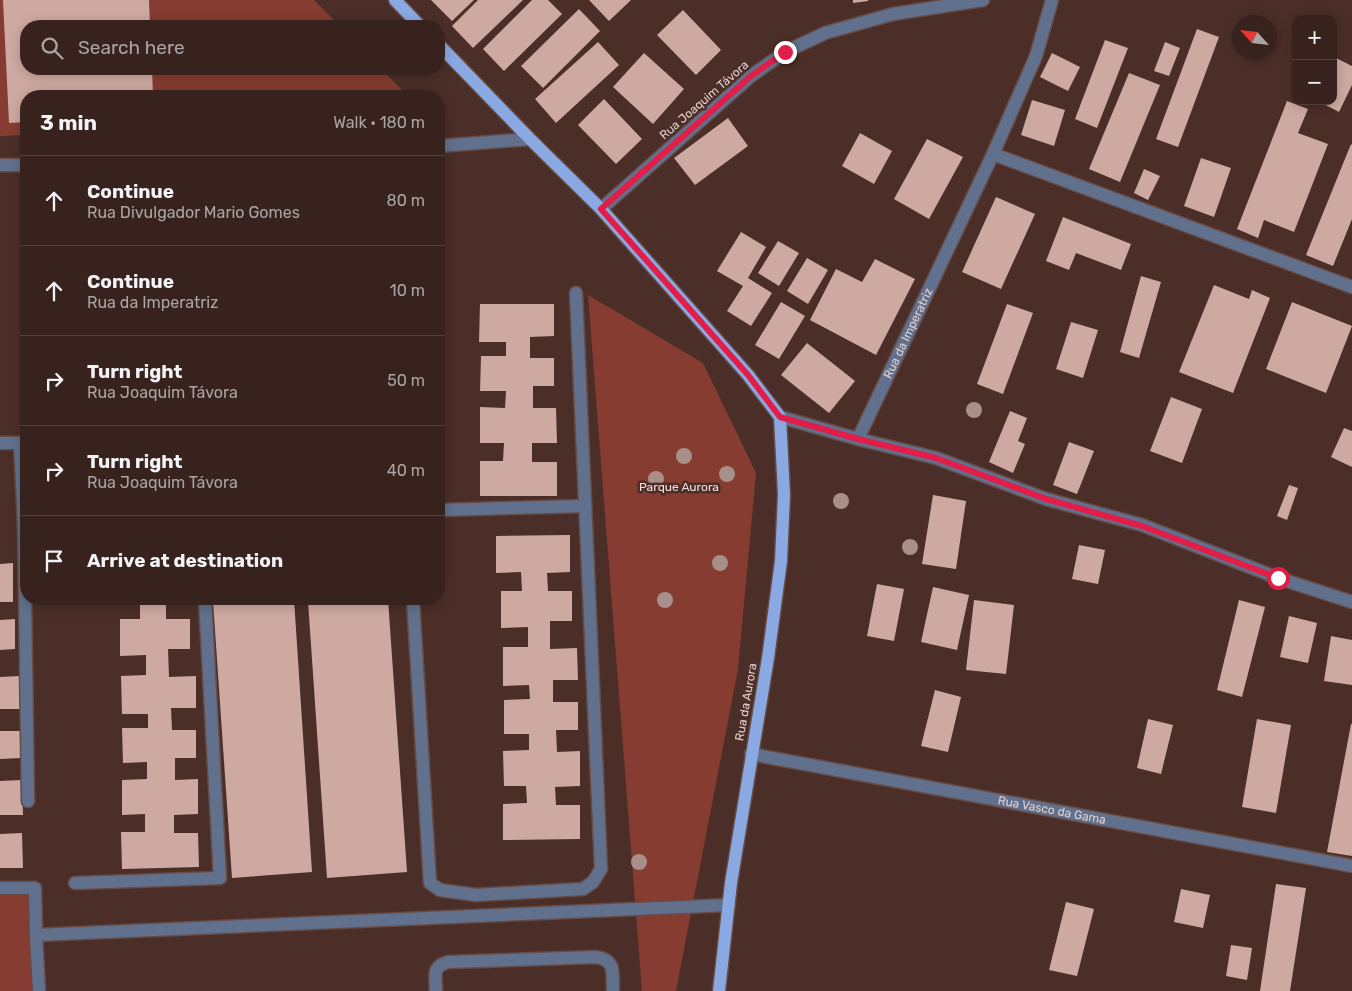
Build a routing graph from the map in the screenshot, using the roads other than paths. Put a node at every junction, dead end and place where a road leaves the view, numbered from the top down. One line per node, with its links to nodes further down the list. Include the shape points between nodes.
1 (394, 0): 4 (main road)
2 (983, 0): 11 (street, Rua Joaquim Távora, via 893,14 825,33 785,52 751,76)
3 (1052, 0): 8 (street, Rua da Imperatriz, via 1036,56)
4 (414, 20)
5 (445, 51): 6 (main road)
6 (530, 139): 7 (street); 11 (main road)
7 (445, 146)
8 (993, 154): 12 (street); 15 (street, Rua da Imperatriz)
9 (20, 165): 10 (street)
10 (0, 166)
11 (601, 209): 14 (main road, via 748,375)
12 (1352, 287)
13 (576, 293): 18 (street)
14 (780, 417): 15 (street); 24 (main road, Rua da Aurora, via 784,495 781,561)
15 (858, 439): 20 (street, via 936,458 1046,499 1142,526 1278,578)
16 (0, 443): 17 (street)
17 (20, 443)
18 (585, 506): 19 (street); 23 (street, via 601,869 583,890 476,896 440,890 430,883)
19 (445, 510)
20 (1352, 602)
21 (26, 605): 25 (street)
22 (205, 605): 27 (street, via 220,878)
23 (413, 605)
24 (751, 754): 26 (street, Rua Vasco da Gama); 29 (main road, Rua da Aurora)
25 (28, 801)
26 (1352, 866)
27 (75, 883)
28 (0, 888): 30 (street, via 35,888)
29 (729, 905): 30 (street); 34 (main road, Rua da Aurora)
30 (36, 935): 31 (street)
31 (39, 991)
32 (436, 991): 33 (street, via 436,971 440,964 448,962 596,957 609,961)
33 (613, 991)
34 (719, 991)

